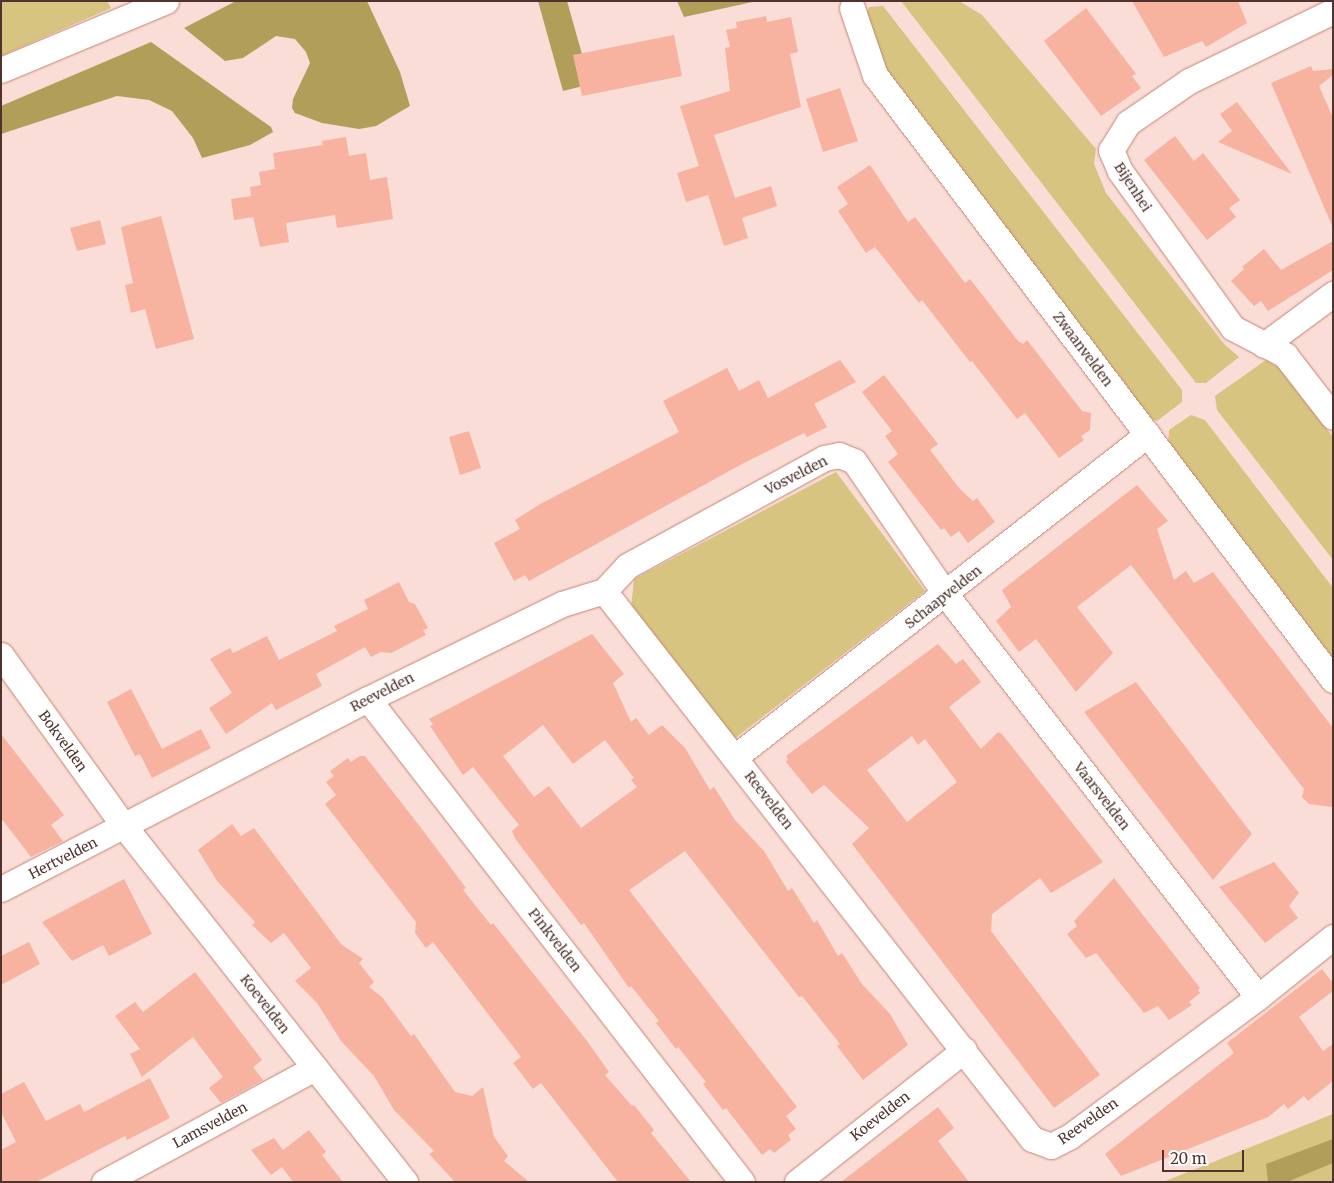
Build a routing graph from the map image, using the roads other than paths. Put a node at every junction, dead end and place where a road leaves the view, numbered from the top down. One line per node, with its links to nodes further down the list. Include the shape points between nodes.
1 (166, 1): 4 (street)
2 (852, 8): 8 (street, Zwaanvelden, via 875,75)
3 (1333, 11): 6 (street, Bijenhei, via 1190,81 1128,123 1111,150 1120,171 1233,328)
4 (1, 70)
5 (1333, 294): 6 (street)
6 (1264, 345): 7 (street, Bijenhei, via 1285,355)
7 (1333, 416)
8 (1148, 434): 10 (street, Schaapvelden); 12 (street, Zwaanvelden)
9 (604, 592): 10 (street, Vosvelden, via 627,566 824,458 839,456 854,461); 13 (street, Reevelden, via 562,604); 14 (street, Reevelden)
10 (946, 595): 14 (street, Schaapvelden); 18 (street, Vaarsvelden)
11 (1, 655): 15 (street, Bokvelden)
12 (1333, 680)
13 (368, 699): 15 (street, Reevelden); 23 (street, Pinkvelden)
14 (735, 758): 19 (street, Reevelden)
15 (124, 826): 16 (street, Hertvelden); 20 (street, Koevelden)
16 (1, 889)
17 (1333, 937): 18 (street, Reevelden)
18 (1258, 997): 19 (street, Reevelden, via 1069,1137 1051,1146 1032,1139)
19 (964, 1050): 24 (street, Koevelden)
20 (315, 1068): 21 (street, Lamsvelden); 22 (street, Koevelden)
21 (104, 1182)
22 (405, 1182)
23 (742, 1182)
24 (797, 1182)

